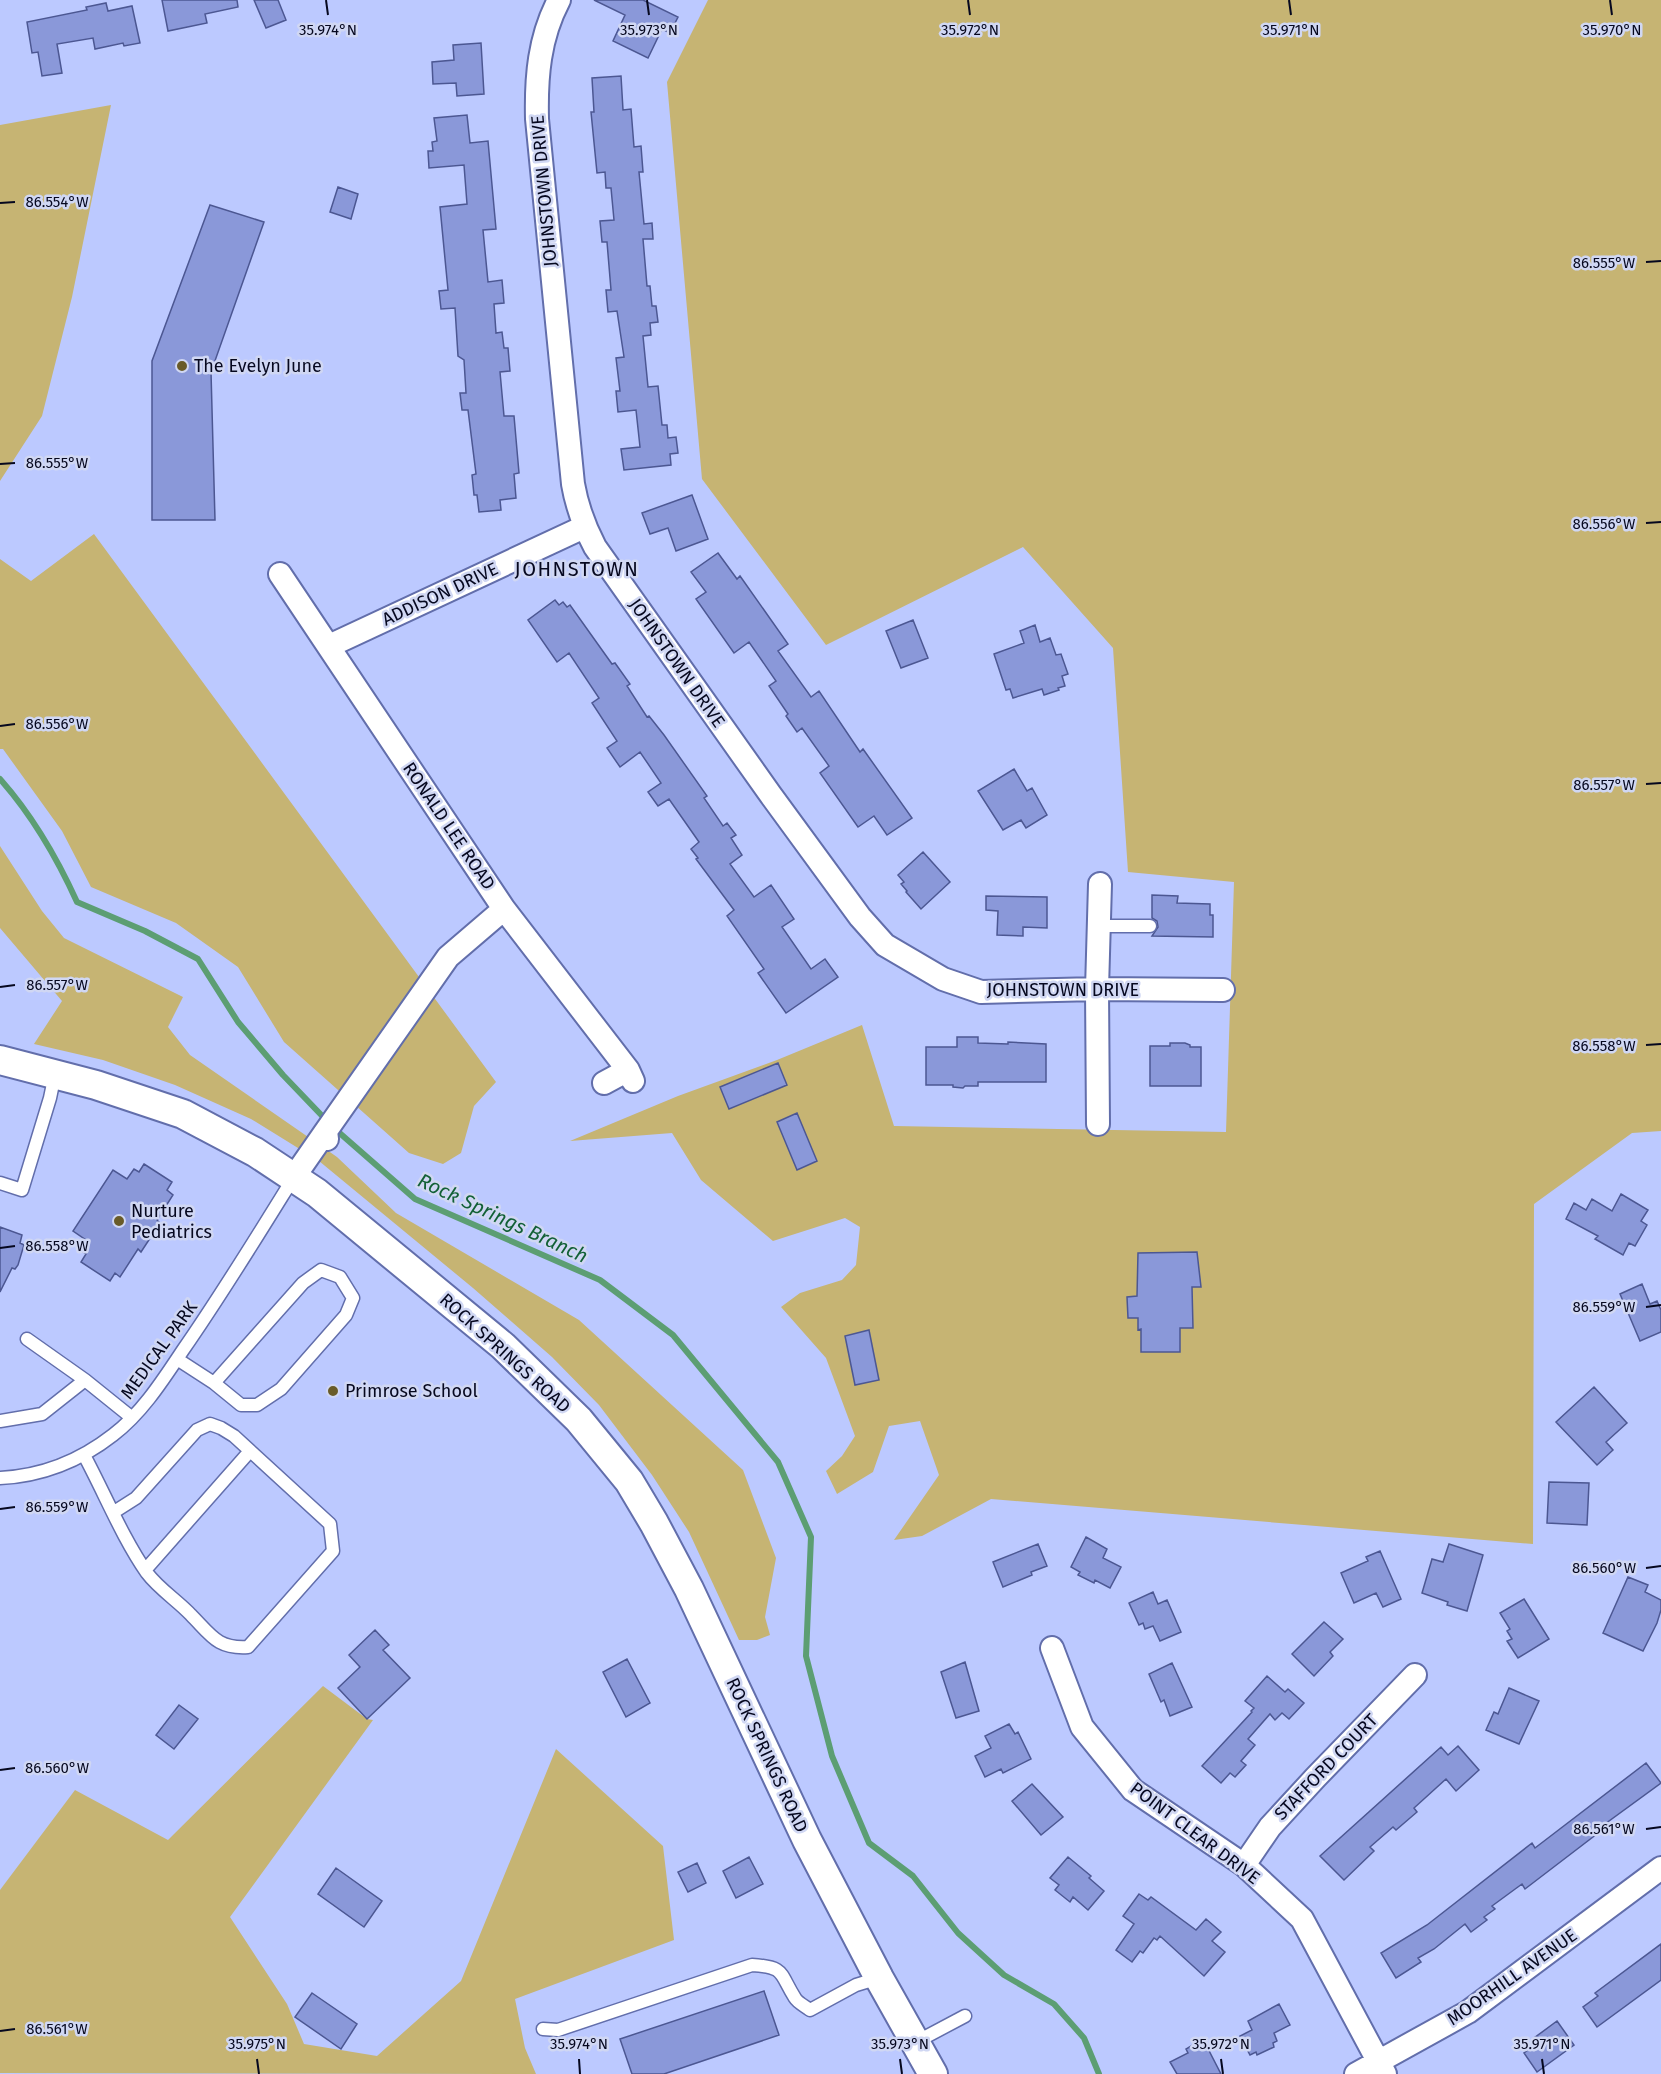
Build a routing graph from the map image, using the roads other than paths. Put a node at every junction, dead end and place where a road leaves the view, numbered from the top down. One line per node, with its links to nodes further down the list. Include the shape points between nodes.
1 (559, 0): 2 (street, JOHNSTOWN DRIVE, via 541,48 536,79 537,119 573,484)
2 (584, 527): 4 (street, ADDISON DRIVE); 9 (street, JOHNSTOWN DRIVE, via 765,787 884,944 943,979 981,992)
3 (280, 574): 4 (street, RONALD LEE ROAD)
4 (329, 646): 6 (street, RONALD LEE ROAD)
5 (1100, 884): 7 (street)
6 (504, 909): 13 (street, RONALD LEE ROAD, via 630,1076); 15 (street, via 448,957)
7 (1099, 926): 8 (lane); 9 (street)
8 (1150, 926)
9 (1097, 989): 10 (street, JOHNSTOWN DRIVE); 14 (street)
10 (1223, 990)
11 (0, 1060): 12 (street, ROCK SPRINGS ROAD)
12 (55, 1073): 15 (street, ROCK SPRINGS ROAD, via 183,1114); 16 (lane, via 22,1190)
13 (604, 1083)
14 (1098, 1124)
15 (294, 1177): 18 (lane, MEDICAL PARK); 32 (street, ROCK SPRINGS ROAD, via 503,1346 579,1420 629,1481 689,1589 807,1840)
16 (0, 1184)
17 (27, 1339): 19 (lane)
18 (177, 1359): 20 (lane); 21 (lane, MEDICAL PARK, via 152,1396)
19 (85, 1380): 21 (lane); 22 (lane, via 42,1414)
20 (214, 1383): 20 (lane, via 241,1405 257,1405 281,1389 346,1315 353,1298 340,1277 321,1270 303,1283)
21 (131, 1417): 24 (lane, MEDICAL PARK)
22 (0, 1420)
23 (250, 1451): 26 (lane, via 210,1424 197,1430 136,1498); 27 (lane); 27 (lane, via 330,1524 333,1551 248,1647 232,1648 216,1641)
24 (84, 1455): 25 (lane, MEDICAL PARK, via 48,1470); 26 (lane)
25 (0, 1478)
26 (114, 1512): 27 (lane, via 131,1549)
27 (146, 1569)
28 (1052, 1648): 30 (street, POINT CLEAR DRIVE, via 1082,1727 1133,1790)
29 (1415, 1675): 30 (street, STAFFORD COURT, via 1277,1819)
30 (1244, 1865): 36 (street, POINT CLEAR DRIVE, via 1302,1919)
31 (1661, 1868): 36 (street, MOORHILL AVENUE, via 1468,2012)
32 (879, 1978): 34 (lane, via 856,1985 810,2010 796,2000 785,1976 770,1966 752,1965 558,2030); 35 (street, ROCK SPRINGS ROAD)
33 (965, 2016): 35 (lane)
34 (543, 2029)
35 (916, 2042): 37 (street, ROCK SPRINGS ROAD)
36 (1381, 2068): 38 (street, MOORHILL AVENUE)
37 (933, 2074)
38 (1356, 2074)

